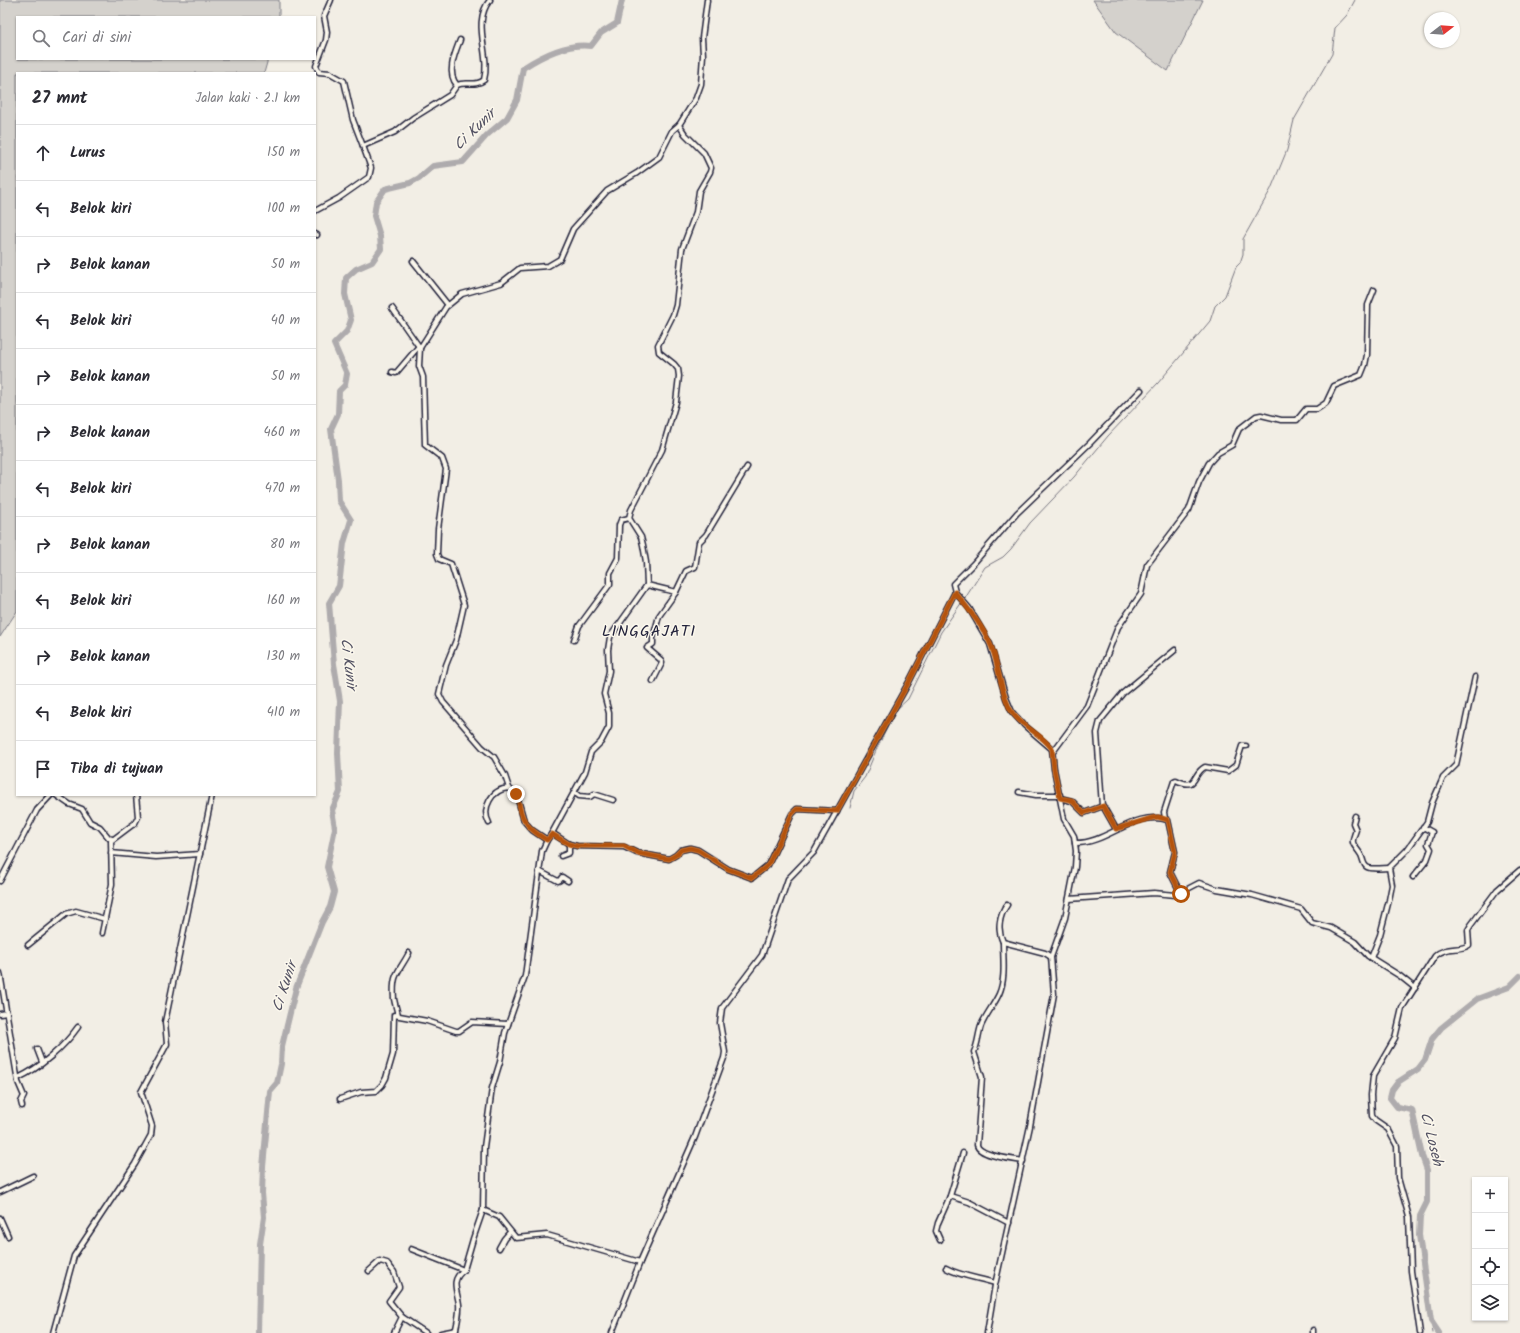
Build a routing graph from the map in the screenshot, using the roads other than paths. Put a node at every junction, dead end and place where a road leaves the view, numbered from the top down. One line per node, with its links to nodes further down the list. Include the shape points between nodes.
1 (331, 0): 7 (street, via 324,16 326,40 316,66 320,72 330,73 344,80)
2 (490, 0): 5 (street, via 485,6 482,20 484,80 476,84 465,82)
3 (707, 0): 6 (street, via 702,38 701,84)
4 (460, 40): 5 (street, via 452,66 453,79)
5 (457, 85): 7 (street, via 450,95 395,132)
6 (680, 125): 11 (street, via 672,131 657,158 606,193 573,229 560,259 548,266 520,268 501,283 462,294); 17 (street, via 684,134 704,153 711,168 699,191 698,205 682,249 673,315 658,345 659,352 678,369 676,402 662,450)
7 (363, 146): 8 (street, via 371,168 369,177 340,198)
8 (316, 210)
9 (413, 261): 11 (street)
10 (1374, 290): 26 (street, via 1368,305 1367,354 1363,372 1358,377 1334,386 1326,403 1317,409 1306,409 1297,420 1256,416 1239,429 1230,447 1213,458 1202,475 1188,510 1147,565 1141,594 1118,627 1087,706)
11 (448, 305): 13 (street)
12 (392, 308): 13 (street)
13 (420, 347): 14 (street, via 400,370); 27 (street, via 425,445 442,458 446,469 437,554 439,559 451,564 464,605 439,694 482,747 493,756)
14 (392, 372)
15 (1141, 390): 20 (street, via 1017,513 955,581)
16 (748, 467): 19 (street, via 700,540 695,567 686,571)
17 (629, 518): 18 (street, via 643,544); 21 (street, via 621,520 619,525 618,558 610,573 610,584 579,626)
18 (647, 585): 19 (street); 28 (street, via 610,637 609,671 604,694 609,713 609,727 601,742 591,752 585,772)
19 (676, 592): 24 (street, via 661,610 653,644 647,648 662,660)
20 (955, 592): 26 (street, via 990,644 1003,691 1012,712 1047,743); 37 (street, via 909,682)
21 (574, 640)
22 (1175, 650): 36 (street, via 1123,693 1100,721 1097,733)
23 (1476, 677): 41 (street, via 1456,765 1443,778)
24 (653, 680)
25 (1246, 746): 39 (street, via 1242,746 1236,765 1228,771 1205,767 1190,784 1174,781 1164,812)
26 (1053, 752): 34 (street)
27 (509, 788): 40 (street, via 500,789 490,799 485,811); 45 (street, via 517,796 527,825)
28 (574, 792): 35 (street, via 583,797 594,794); 43 (street)
29 (1020, 792): 34 (street)
30 (50, 796): 55 (street, via 37,810)
31 (58, 796): 44 (street, via 82,809 90,822)
32 (136, 796): 44 (street, via 138,817 135,823)
33 (212, 796): 49 (street)
34 (1060, 797): 36 (street, via 1071,800 1084,813); 46 (street, via 1064,819 1074,836)
35 (613, 800)
36 (1102, 806): 42 (street)
37 (837, 811): 47 (street, via 797,809 792,814 768,865 752,878 728,869 698,850 690,848 681,850 669,859 637,853 624,846); 92 (street, via 812,855 788,879 762,955 722,1008 720,1023 724,1058 695,1137)
38 (1355, 816): 51 (street, via 1353,823 1356,830 1352,844 1365,865)
39 (1165, 819): 42 (street, via 1152,818); 57 (street, via 1170,824 1175,852 1170,872)
40 (489, 823)
41 (1423, 827): 51 (street, via 1408,850); 54 (street, via 1432,832 1428,844 1431,849 1427,860)
42 (1116, 829): 46 (street, via 1090,842)
43 (552, 834): 45 (street); 47 (street)
44 (112, 839): 48 (street)
45 (547, 840): 53 (street, via 542,851)
46 (1075, 843): 58 (street, via 1075,867)
47 (569, 844): 50 (street, via 569,853)
48 (111, 853): 49 (street, via 156,857); 60 (street, via 112,884)
49 (200, 854): 99 (street, via 165,1022 167,1044 142,1092 152,1126 151,1135 135,1164 74,1256)
50 (561, 856)
51 (1389, 868): 66 (street, via 1392,885 1389,900)
52 (1520, 870): 68 (street, via 1497,890 1470,925 1469,945 1465,948 1439,952)
53 (539, 871): 56 (street, via 558,881 562,877); 72 (street, via 525,976)
54 (1414, 877)
55 (0, 881)
56 (568, 881)
57 (1181, 894): 58 (street, via 1154,893); 66 (street, via 1198,882 1217,889 1295,906 1306,913 1312,923 1330,928 1355,942)
58 (1069, 899): 65 (street)
59 (1007, 906): 62 (street, via 1000,919 1000,936)
60 (105, 919): 61 (street); 63 (street, via 76,912 66,914)
61 (102, 933)
62 (1003, 942): 65 (street); 80 (street, via 1004,978 1000,992 978,1034 974,1052 982,1084 977,1145 983,1153)
63 (28, 945)
64 (409, 953): 71 (street, via 394,978 394,1000)
65 (1052, 956): 80 (street, via 1054,994)
66 (1371, 958): 68 (street)
67 (0, 973): 69 (street)
68 (1415, 988): 105 (street, via 1402,1008 1395,1038 1376,1068 1371,1095 1372,1116 1388,1129 1397,1146 1398,1178 1409,1217 1411,1271)
69 (7, 1013): 70 (street); 76 (street)
70 (0, 1014)
71 (398, 1015): 72 (street, via 456,1031 472,1022); 77 (street, via 393,1018 393,1054 382,1085 376,1091 361,1092)
72 (508, 1024): 84 (street, via 492,1088 484,1147)
73 (78, 1027): 75 (street, via 63,1046)
74 (37, 1050): 75 (street)
75 (42, 1062): 76 (street)
76 (18, 1078): 78 (street, via 24,1096 20,1102)
77 (340, 1099)
78 (22, 1106)
79 (963, 1153): 83 (street)
80 (1023, 1161): 86 (street)
81 (33, 1176): 82 (street)
82 (0, 1192)
83 (950, 1196): 86 (street, via 969,1202); 89 (street, via 937,1227)
84 (483, 1210): 87 (street, via 499,1217); 94 (street)
85 (0, 1218): 88 (street)
86 (1009, 1222): 96 (street)
87 (510, 1232): 91 (street); 92 (street, via 516,1238 547,1235)
88 (8, 1236)
89 (940, 1240)
90 (411, 1248): 94 (street)
91 (499, 1248)
92 (640, 1262): 103 (street)
93 (946, 1268): 96 (street, via 954,1273)
94 (464, 1270): 98 (street, via 458,1274 455,1284 459,1306)
95 (369, 1271): 97 (street, via 380,1260 388,1262 391,1266 399,1287 389,1301)
96 (995, 1283): 104 (street)
97 (402, 1317): 100 (street); 101 (street)
98 (455, 1331): 102 (street)
99 (53, 1333)
100 (394, 1333)
101 (426, 1333)
102 (441, 1333)
103 (612, 1333)
104 (987, 1333)
105 (1420, 1333)

